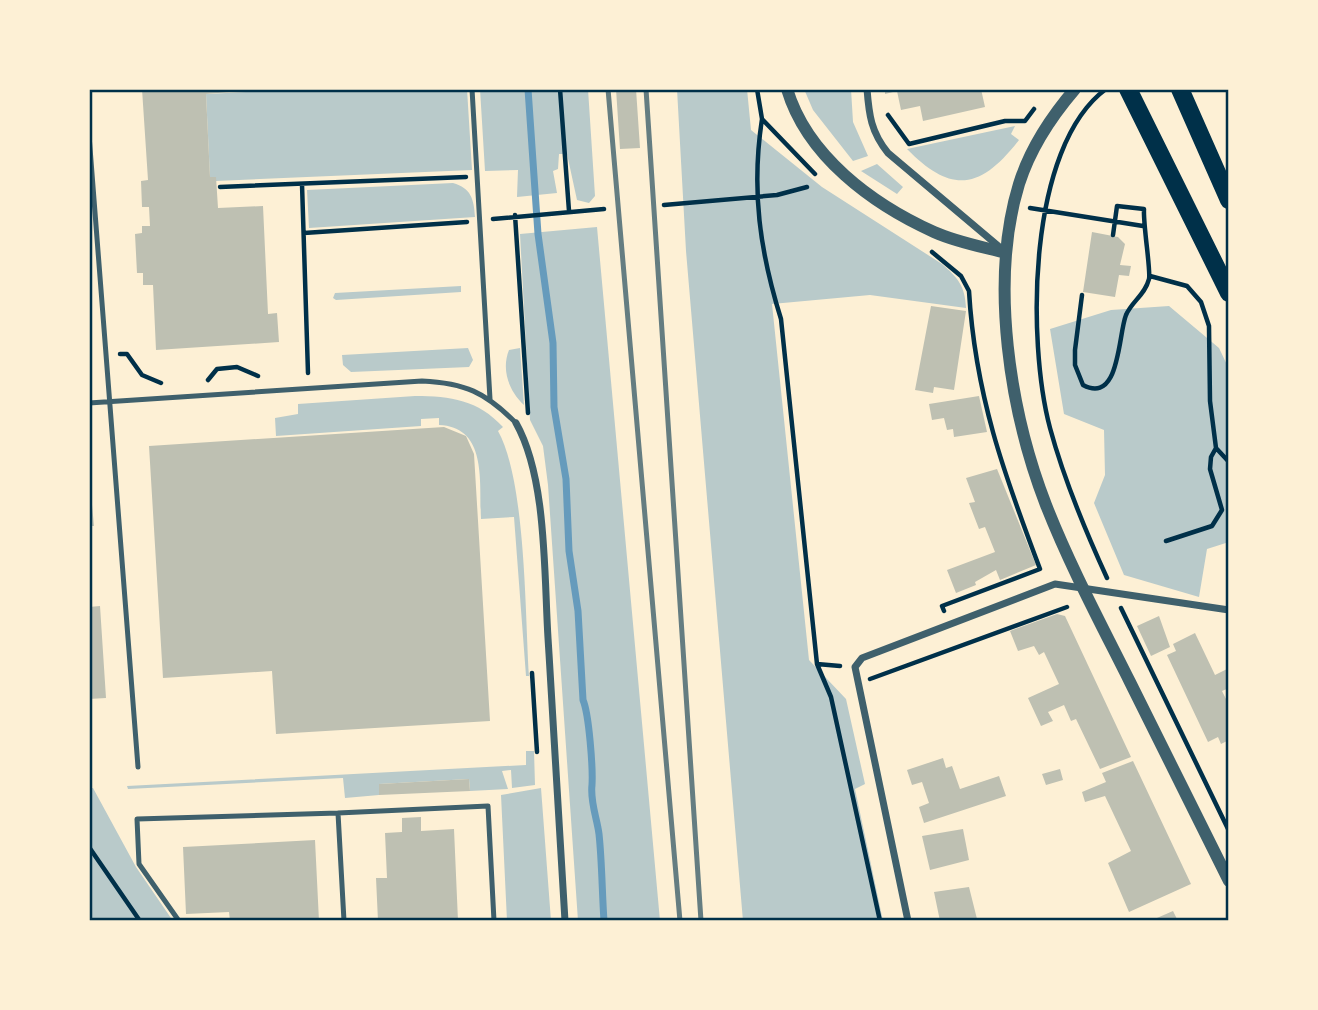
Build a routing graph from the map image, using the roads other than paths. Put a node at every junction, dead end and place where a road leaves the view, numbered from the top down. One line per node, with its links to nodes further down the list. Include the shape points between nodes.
1 (472, 89): 13 (lane)
2 (787, 89): 11 (street, via 794,115 841,173 934,233)
3 (867, 89): 11 (street, via 869,122 888,153)
4 (1075, 89): 11 (street, via 1031,153 1014,205)
5 (1128, 89): 12 (highway)
6 (1180, 89): 8 (highway)
7 (89, 135): 14 (lane)
8 (1205, 145): 9 (highway); 10 (highway)
9 (1229, 178)
10 (1229, 200)
11 (1006, 253): 17 (street, via 1007,327 1016,398 1046,505)
12 (1229, 293)
13 (490, 398): 14 (lane, via 452,382 422,381); 16 (lane)
14 (111, 401): 15 (lane); 19 (lane)
15 (89, 403)
16 (516, 423): 25 (street, via 535,471)
17 (1084, 589): 18 (street); 21 (street); 26 (street, via 1055,584 863,657 855,667)
18 (1229, 610)
19 (138, 767)
20 (338, 813): 22 (lane, via 137,819 139,864); 23 (lane); 24 (lane, via 488,806)
21 (1229, 881)
22 (179, 921)
23 (344, 921)
24 (494, 921)
25 (565, 921)
26 (908, 921)

